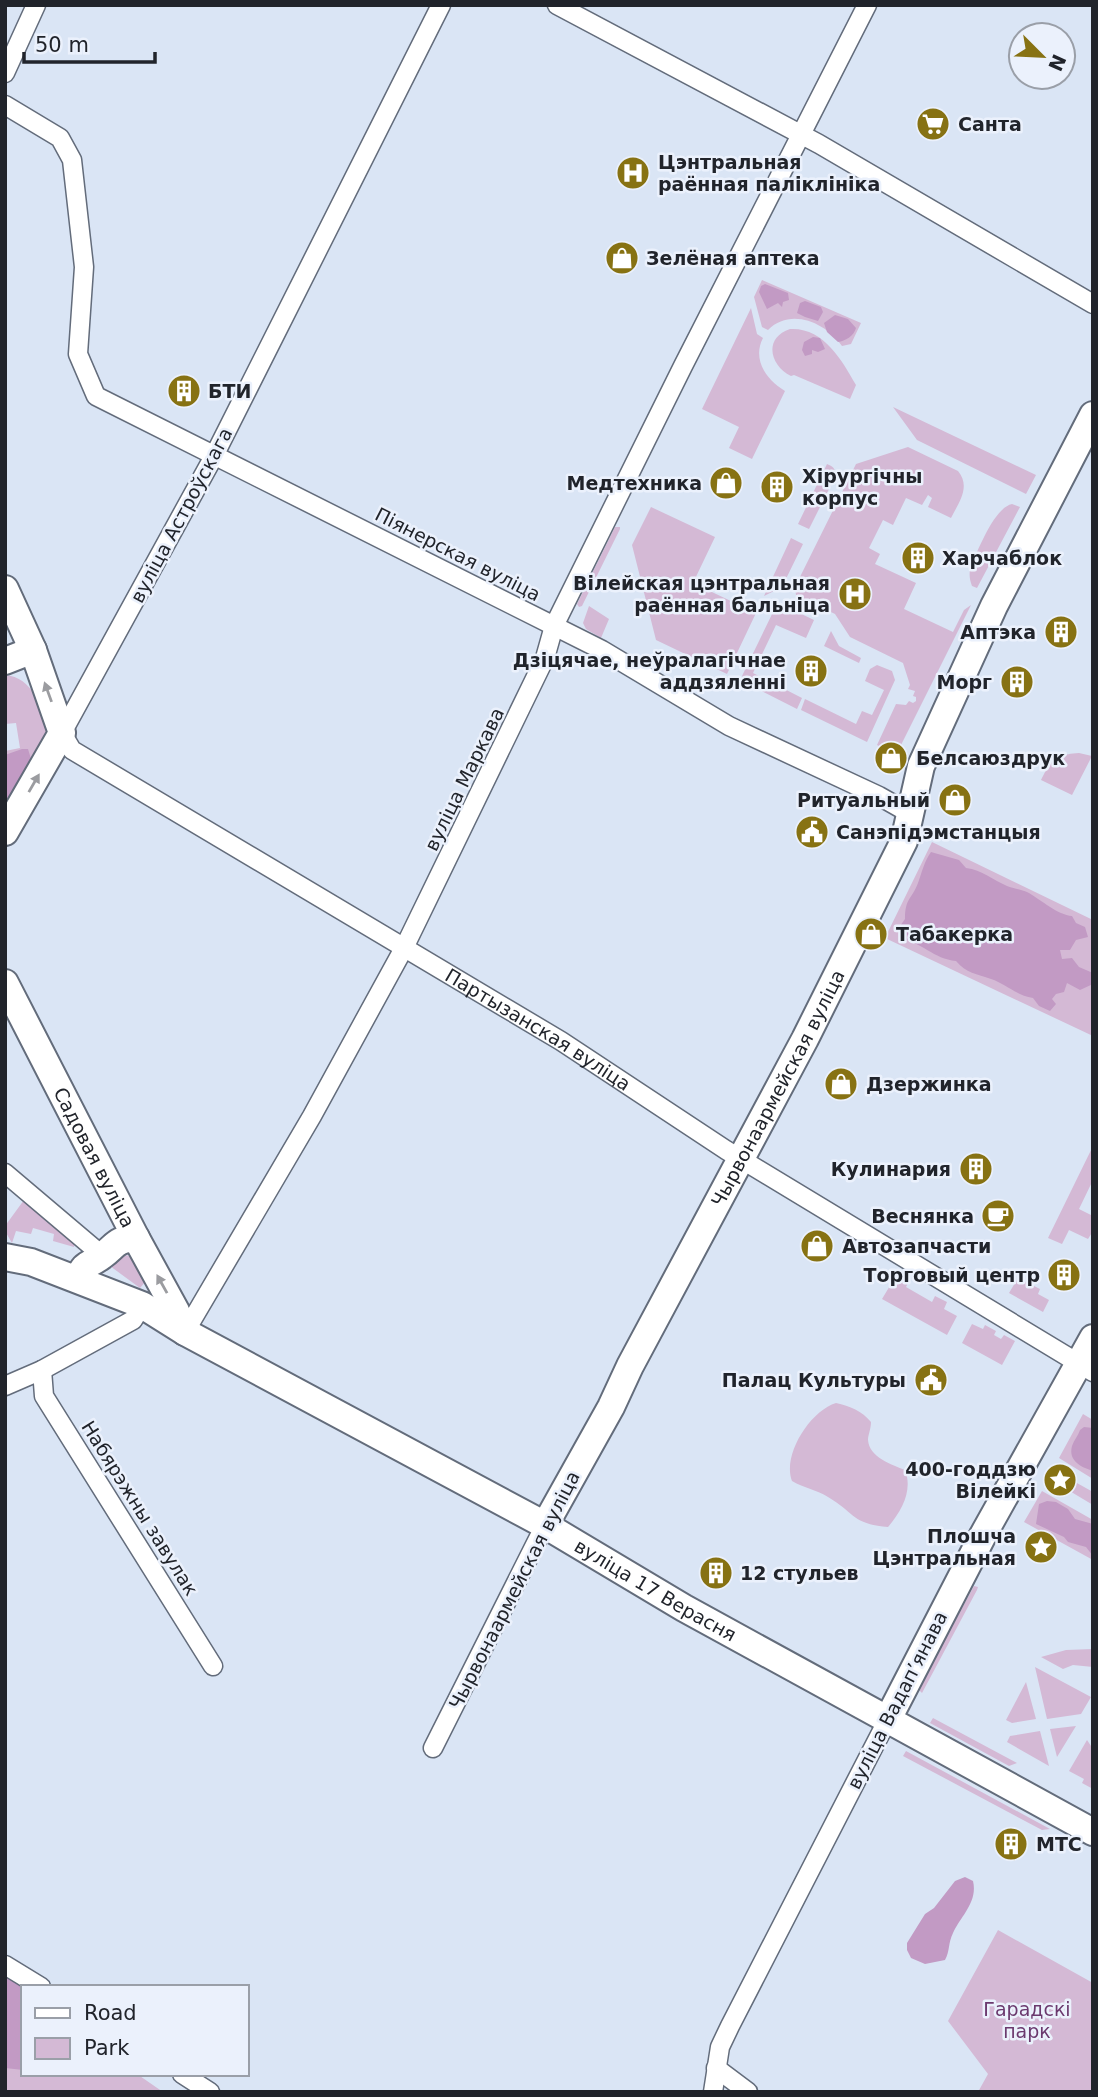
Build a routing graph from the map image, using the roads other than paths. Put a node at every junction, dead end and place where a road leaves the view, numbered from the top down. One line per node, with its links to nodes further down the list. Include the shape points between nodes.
1 (36, 5): 5 (street)
2 (441, 5): 10 (street, вуліца Астроўскага)
3 (557, 5): 7 (street)
4 (867, 5): 7 (street, вуліца Маркава)
5 (5, 73)
6 (5, 105): 10 (street, Піянерская вуліца, via 60,138 72,160 84,267 78,354 96,396)
7 (802, 134): 8 (street); 12 (street, вуліца Маркава)
8 (1093, 304)
9 (1093, 415): 16 (main road, Чырвонаармейская вуліца, via 987,620 921,766)
10 (214, 456): 12 (street, Піянерская вуліца); 15 (street, вуліца Астроўскага)
11 (5, 589): 13 (main road, Партызанская вуліца)
12 (554, 626): 16 (street, Піянерская вуліца, via 729,726); 18 (street, вуліца Маркава, via 545,659)
13 (33, 650): 14 (main road); 15 (main road, Партызанская вуліца, one-way to 13)
14 (5, 661)
15 (62, 733): 17 (main road, вуліца Астроўскага, one-way to 15); 18 (street, Партызанская вуліца, via 72,750)
16 (909, 813): 20 (main road, Чырвонаармейская вуліца, via 904,841)
17 (5, 832)
18 (404, 948): 20 (street, Партызанская вуліца, via 561,1041); 27 (street, вуліца Маркава, via 313,1116)
19 (5, 983): 22 (main road, Садовая вуліца)
20 (742, 1159): 29 (street, Партызанская вуліца); 32 (main road, Чырвонаармейская вуліца)
21 (5, 1173): 23 (street)
22 (136, 1238): 23 (main road, via 117,1243); 27 (main road, Садовая вуліца, one-way to 22)
23 (103, 1256): 25 (main road, via 86,1264)
24 (5, 1257): 25 (main road, вуліца 17 Верасня)
25 (78, 1279): 26 (main road, вуліца 17 Верасня)
26 (142, 1305): 27 (main road, вуліца 17 Верасня); 30 (street, via 133,1321)
27 (185, 1332): 32 (main road, вуліца 17 Верасня)
28 (1093, 1338): 29 (main road, вуліца Вадапʼянава)
29 (1086, 1368): 34 (main road, вуліца Вадапʼянава, via 983,1535)
30 (42, 1370): 31 (street); 33 (street, Набярэжны завулак, via 44,1396)
31 (5, 1386)
32 (545, 1525): 34 (main road, вуліца 17 Верасня); 35 (street, Чырвонаармейская вуліца)
33 (213, 1665)
34 (887, 1721): 36 (main road, вуліца 17 Верасня); 39 (street, вуліца Вадапʼянава, via 730,2026)
35 (433, 1748)
36 (1093, 1832)
37 (5, 1965): 38 (street)
38 (38, 1985)
39 (716, 2068): 42 (street, вуліца Вадапʼянава); 43 (street)
40 (185, 2076): 41 (street)
41 (210, 2092)
42 (713, 2092)
43 (748, 2092)

